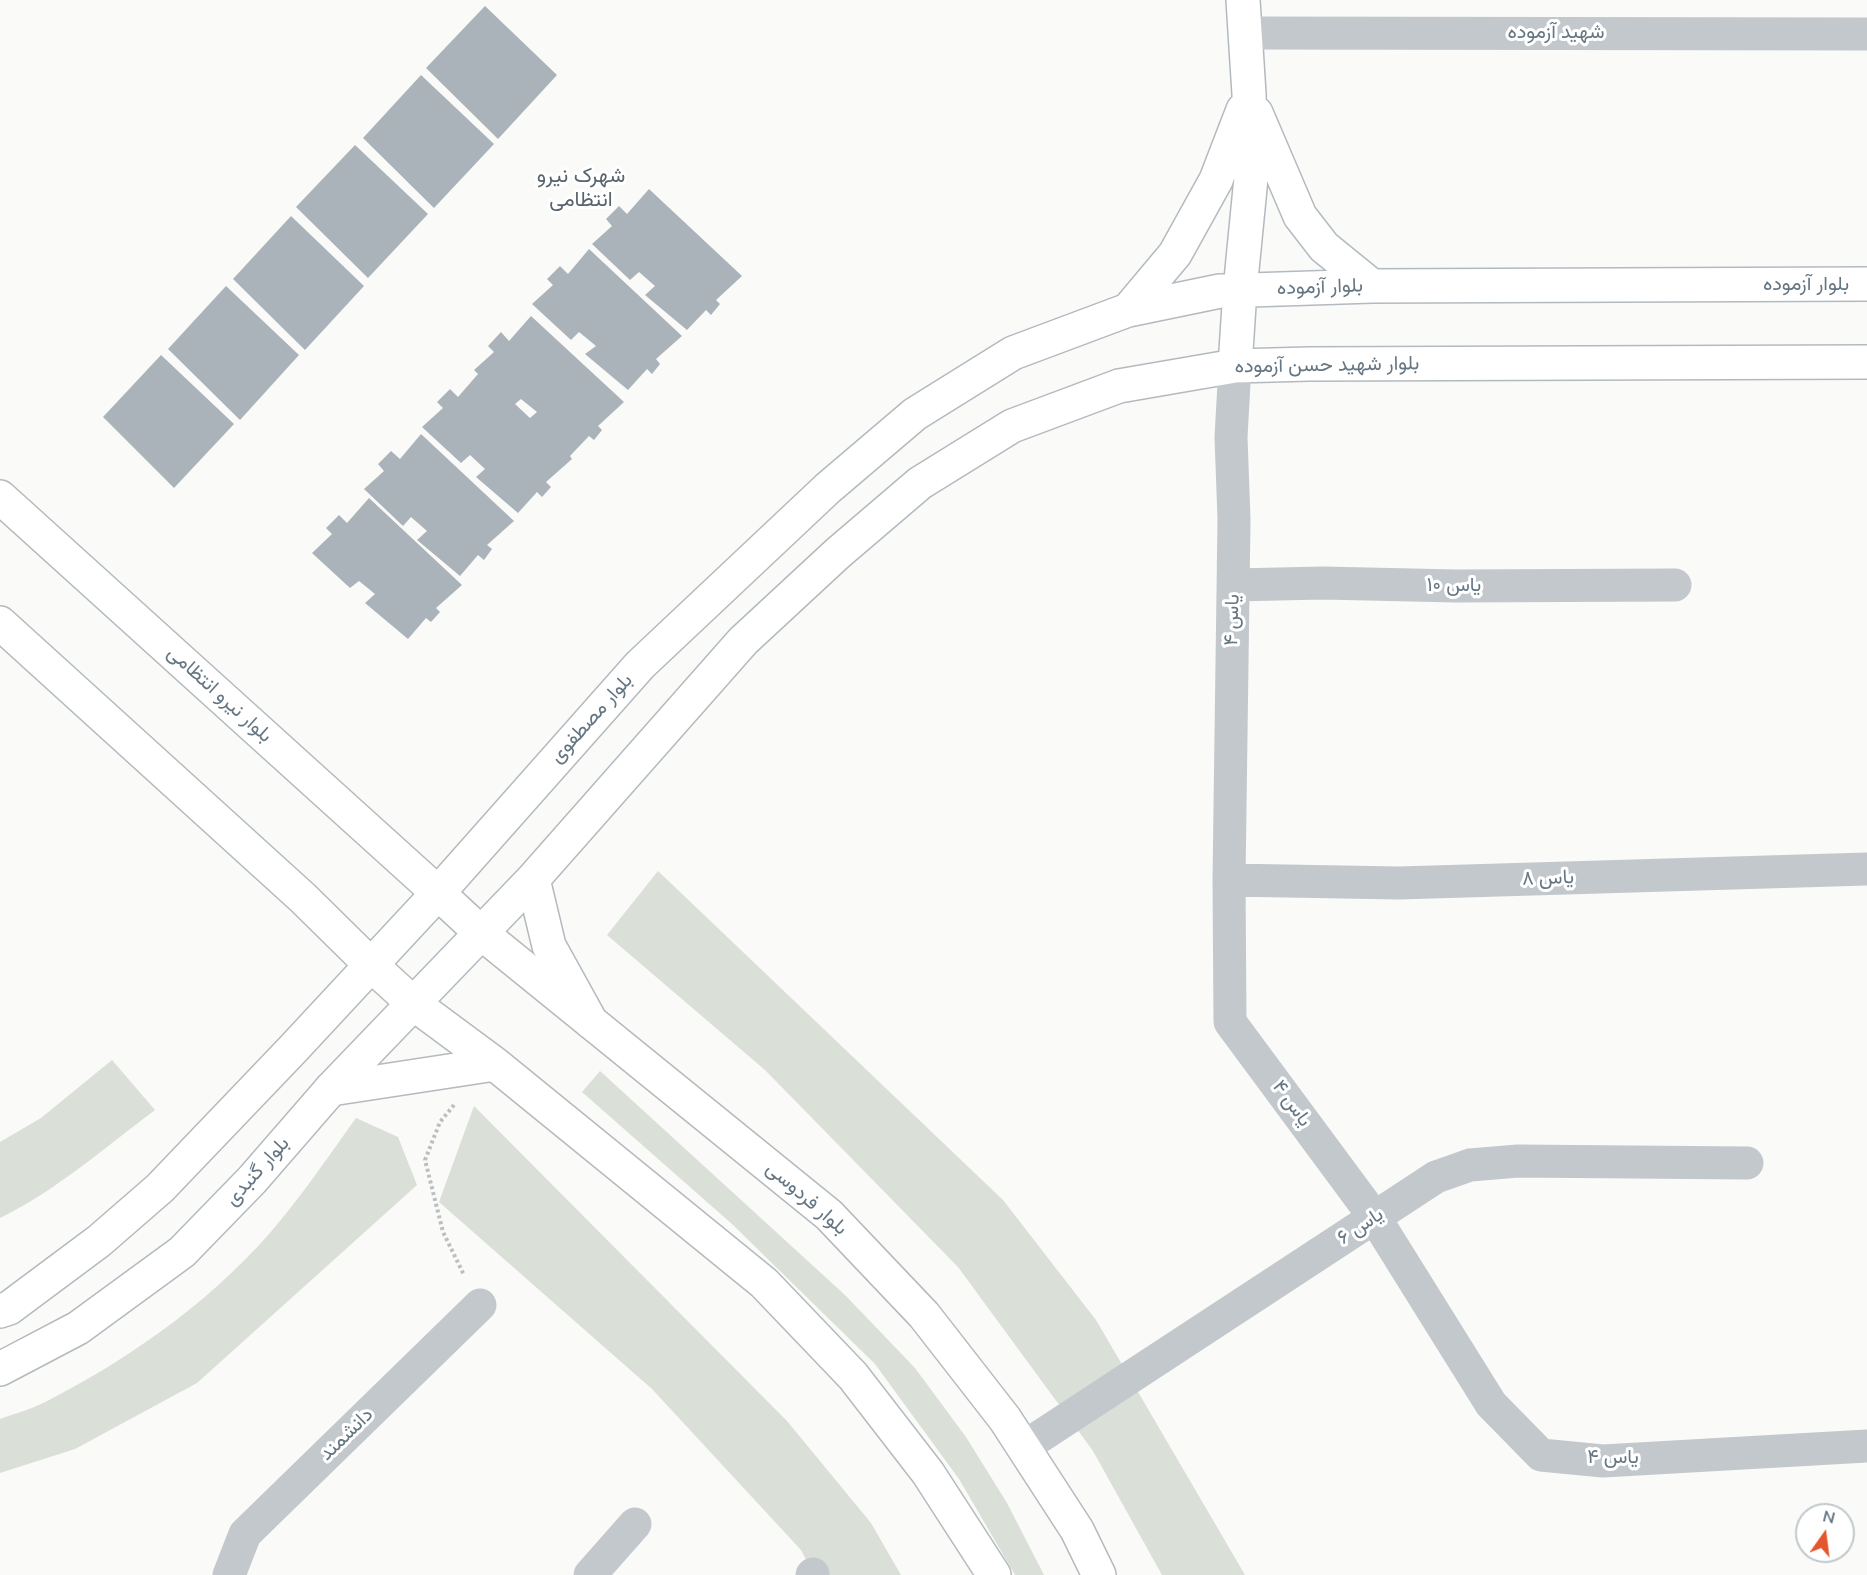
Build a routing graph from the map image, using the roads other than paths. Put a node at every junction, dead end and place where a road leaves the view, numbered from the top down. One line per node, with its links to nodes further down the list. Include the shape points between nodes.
1 (1243, 0): 2 (main road)
2 (1245, 33): 3 (street, شهید آزموده); 4 (main road)
3 (1867, 34)
4 (1249, 94): 6 (main road, via 1300,216 1324,247); 7 (main road, via 1251,178); 8 (main road, via 1216,180 1175,254)
5 (1867, 284): 6 (main road, بلوار آزموده)
6 (1372, 286): 7 (main road, بلوار آزموده)
7 (1240, 290): 8 (main road, بلوار آزموده); 10 (main road)
8 (1128, 310): 11 (main road, بلوار آزموده, via 1013,353 915,414)
9 (1867, 362): 10 (main road, بلوار شهید حسن آزموده)
10 (1235, 366): 13 (street, یاس ۴, via 1231,437); 17 (main road, بلوار شهید حسن آزموده, via 1119,386 1012,426 920,483 743,641)
11 (828, 488): 19 (main road, بلوار مصطفوی, via 640,665)
12 (0, 497): 19 (main road, بلوار نیرو انتظامی)
13 (1233, 585): 14 (street, یاس ۱۰); 18 (street, یاس ۴)
14 (1675, 585)
15 (0, 623): 21 (main road, via 303,898)
16 (1867, 869): 18 (street, یاس ۸, via 1399,883)
17 (532, 879): 20 (main road); 23 (main road, via 549,946)
18 (1229, 880): 27 (street, یاس ۴, via 1230,1022)
19 (438, 893): 20 (main road, بلوار فردوسی); 21 (main road, بلوار مصطفوی)
20 (480, 932): 22 (main road, بلوار گنبدی); 23 (main road, بلوار فردوسی)
21 (370, 964): 22 (main road); 29 (main road, via 160,1188 99,1240)
22 (414, 1004): 24 (main road); 25 (main road, بلوار گنبدی)
23 (591, 1022): 32 (main road, بلوار فردوسی, via 830,1215 924,1315)
24 (495, 1064): 25 (main road); 36 (main road, via 764,1283 853,1376 928,1473)
25 (331, 1089): 30 (main road, بلوار گنبدی, via 252,1180 182,1252 78,1328)
26 (1747, 1163): 27 (street, یاس ۶, via 1518,1161 1470,1165 1436,1177)
27 (1375, 1218): 31 (street, یاس ۴, via 1491,1404 1541,1455 1603,1461); 32 (street, یاس ۶)
28 (480, 1305): 34 (street, دانشمند, via 245,1534)
29 (0, 1311)
30 (0, 1369)
31 (1867, 1446)
32 (1024, 1448): 37 (main road, بلوار فردوسی, via 1077,1530)
33 (635, 1524): 35 (street)
34 (229, 1575)
35 (590, 1575)
36 (994, 1575)
37 (1099, 1575)

